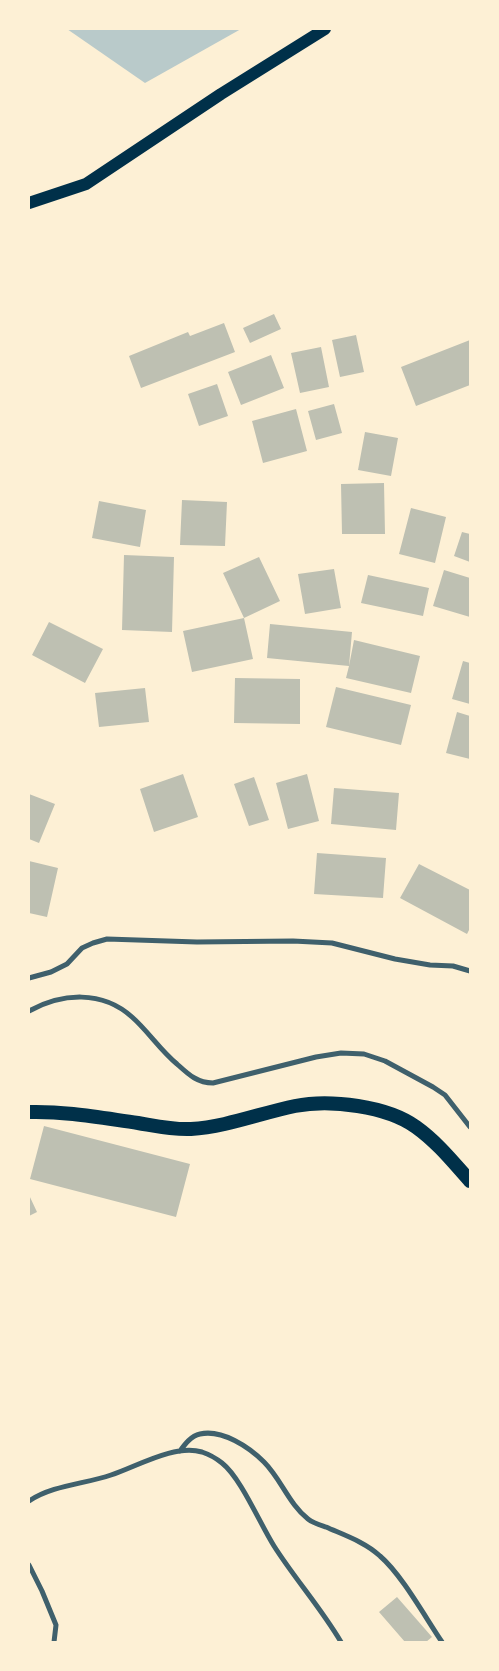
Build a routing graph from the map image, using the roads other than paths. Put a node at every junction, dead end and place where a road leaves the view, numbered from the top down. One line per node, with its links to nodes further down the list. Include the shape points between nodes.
1 (325, 29): 2 (main road, via 86,184)
2 (29, 203)
3 (470, 971): 4 (street, via 395,959 332,943 107,939 82,948 67,964 51,972)
4 (29, 978)
5 (29, 1011): 7 (street, via 50,1001 73,996 103,1000 132,1016 168,1057 194,1079 207,1083 316,1057 364,1054 385,1060 445,1095)
6 (29, 1112): 8 (highway, via 71,1113 190,1129 295,1106 342,1103 394,1116 414,1126 431,1139)
7 (470, 1127)
8 (470, 1181)
9 (180, 1451): 10 (street, via 110,1475 55,1489); 13 (street, via 202,1452 222,1463 231,1473 273,1544); 14 (street, via 188,1440 198,1434 212,1433 229,1438 251,1451 264,1462 309,1520 353,1539 379,1555)
10 (29, 1501)
11 (29, 1565): 12 (street, via 56,1625)
12 (54, 1642)
13 (341, 1642)
14 (442, 1642)

